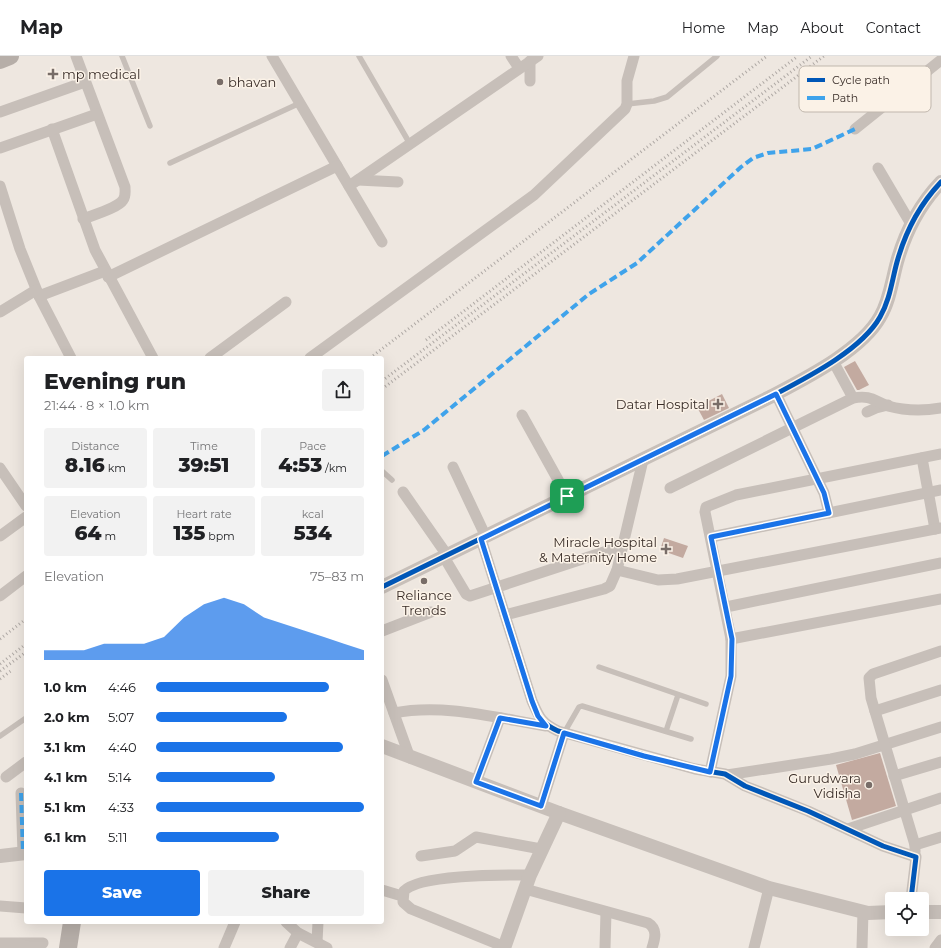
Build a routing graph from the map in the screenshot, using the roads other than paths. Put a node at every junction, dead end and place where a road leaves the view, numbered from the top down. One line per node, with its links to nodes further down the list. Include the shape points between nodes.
1 (10, 56): 10 (main road)
2 (76, 56): 15 (street)
3 (122, 56): 21 (lane)
4 (272, 56): 16 (street)
5 (359, 56): 24 (lane)
6 (511, 56): 12 (street)
7 (634, 56): 17 (street, via 627,81)
8 (717, 56): 17 (lane, via 667,97)
9 (534, 59): 12 (street); 14 (street)
10 (0, 60)
11 (941, 60): 13 (street)
12 (519, 68): 24 (street)
13 (931, 68)
14 (530, 81)
15 (85, 82): 18 (street); 20 (street)
16 (300, 103): 26 (lane); 27 (street)
17 (627, 104): 43 (street, via 625,109 534,195)
18 (0, 112)
19 (876, 112): 23 (street)
20 (97, 114): 22 (street); 33 (street, via 125,187 125,194 117,205)
21 (150, 126)
22 (52, 129): 25 (street); 33 (street)
23 (855, 129)
24 (410, 144): 31 (street)
25 (0, 148)
26 (170, 163)
27 (337, 166): 31 (street); 36 (street)
28 (878, 168): 34 (street)
29 (398, 182): 31 (street)
30 (941, 182): 34 (street)
31 (353, 183): 35 (street)
32 (0, 186): 37 (street, via 20,249)
33 (83, 219): 36 (street)
34 (911, 224): 44 (street, via 880,317 869,331)
35 (382, 242)
36 (106, 274): 37 (street); 41 (street)
37 (38, 293): 39 (street); 40 (street)
38 (286, 302): 42 (street)
39 (0, 312)
40 (70, 356)
41 (152, 356)
42 (213, 356)
43 (313, 356)
44 (833, 361): 45 (street); 46 (street)
45 (776, 394): 51 (street); 54 (street)
46 (853, 398): 47 (street, via 864,396); 51 (street)
47 (888, 406): 48 (street, via 909,410); 49 (street)
48 (941, 408)
49 (867, 412)
50 (522, 415): 64 (street)
51 (792, 428): 58 (street); 60 (street)
52 (941, 454): 53 (street)
53 (922, 458): 58 (street); 63 (street)
54 (642, 460): 64 (street); 72 (street)
55 (453, 467): 71 (street)
56 (0, 468): 65 (street)
57 (384, 473): 59 (lane)
58 (818, 478): 66 (street); 70 (street, via 736,495 711,504 706,507 705,512)
59 (392, 480)
60 (670, 488)
61 (941, 490): 63 (street)
62 (403, 492): 73 (street)
63 (928, 493): 66 (street); 68 (street)
64 (567, 496): 71 (street)
65 (24, 503)
66 (829, 513): 70 (street)
67 (24, 518): 69 (street)
68 (938, 528): 76 (street)
69 (0, 536)
70 (711, 537): 76 (street)
71 (483, 538): 73 (street); 79 (street)
72 (622, 546): 75 (street); 79 (street)
73 (446, 556): 78 (street); 79 (street, via 466,594 475,596)
74 (941, 563): 82 (street)
75 (616, 570): 76 (street, via 658,580); 84 (street, via 610,586 604,589)
76 (717, 571): 82 (street)
77 (24, 578): 80 (street)
78 (384, 586)
79 (496, 587): 84 (street)
80 (0, 596)
81 (941, 599): 86 (street)
82 (726, 607): 86 (street)
83 (431, 612): 85 (street)
84 (505, 615): 97 (street, via 532,701 538,716)
85 (384, 630)
86 (732, 639): 108 (street, via 731,676)
87 (941, 651): 93 (street, via 873,674 868,683)
88 (599, 667): 91 (lane)
89 (384, 686): 94 (street)
90 (941, 690): 93 (street)
91 (678, 695): 92 (lane); 99 (lane)
92 (706, 704)
93 (875, 711): 103 (street)
94 (394, 713): 95 (street, via 418,709); 105 (street)
95 (500, 718): 97 (street); 112 (street)
96 (24, 719): 101 (lane)
97 (546, 726): 100 (street)
98 (941, 727): 103 (street)
99 (666, 731): 100 (lane, via 578,706); 102 (lane)
100 (564, 733): 108 (street); 115 (street)
101 (0, 736)
102 (691, 739)
103 (885, 744): 109 (street, via 831,759); 110 (street)
104 (384, 747): 105 (street)
105 (410, 758): 112 (street)
106 (941, 762): 110 (street)
107 (24, 764): 111 (street)
108 (710, 772): 109 (street)
109 (727, 775): 119 (street, via 745,786)
110 (894, 776): 116 (street)
111 (6, 777)
112 (476, 782): 115 (street)
113 (21, 793): 117 (street)
114 (941, 798): 116 (street)
115 (541, 806): 118 (street)
116 (904, 810): 119 (street); 121 (street)
117 (24, 811): 123 (street)
118 (559, 813): 122 (street); 128 (street)
119 (848, 829): 126 (street, via 883,846)
120 (941, 837): 121 (street)
121 (915, 845): 126 (street)
122 (541, 849): 125 (street, via 476,837 455,851); 127 (street)
123 (24, 853): 124 (street)
124 (0, 856)
125 (421, 856)
126 (916, 857): 131 (street)
127 (530, 875): 129 (street); 132 (street, via 442,879 408,887)
128 (769, 888): 135 (street); 156 (street)
129 (524, 889): 136 (street); 149 (street)
130 (384, 891): 132 (street)
131 (912, 892)
132 (402, 896): 149 (street, via 406,906 411,909)
133 (0, 906): 134 (street)
134 (24, 908)
135 (862, 911): 137 (street); 157 (street)
136 (606, 912): 154 (street); 155 (street, via 652,926 655,936)
137 (885, 912)
138 (929, 912): 139 (street)
139 (941, 912)
140 (72, 924): 150 (main road)
141 (234, 924): 151 (street)
142 (288, 924): 144 (street)
143 (318, 924): 146 (street)
144 (298, 933): 146 (street); 152 (street)
145 (941, 940): 158 (street)
146 (317, 942): 153 (street)
147 (0, 943): 148 (street)
148 (44, 943)
149 (505, 947)
150 (68, 948)
151 (224, 948)
152 (290, 948)
153 (328, 948)
154 (605, 948)
155 (652, 948)
156 (754, 948)
157 (862, 948)
158 (935, 948)

